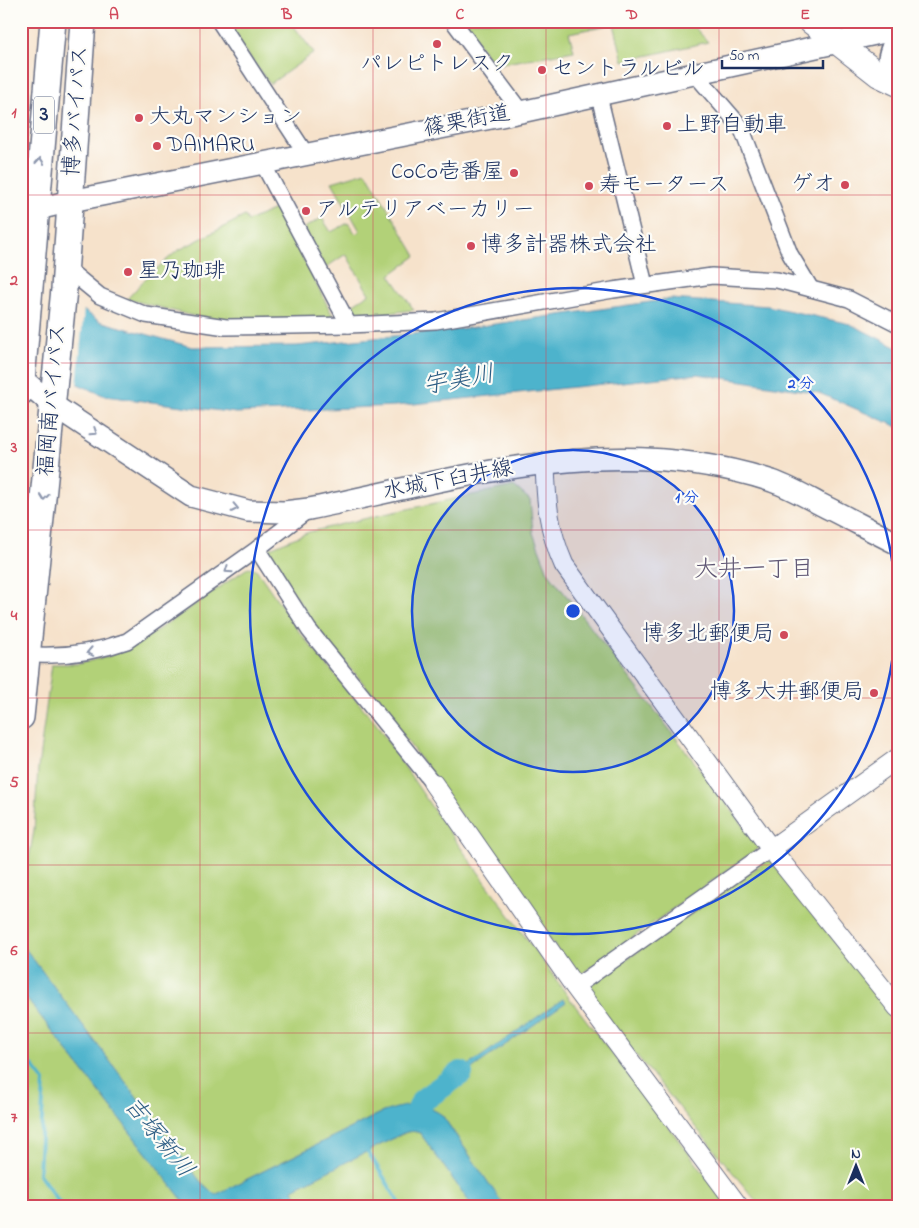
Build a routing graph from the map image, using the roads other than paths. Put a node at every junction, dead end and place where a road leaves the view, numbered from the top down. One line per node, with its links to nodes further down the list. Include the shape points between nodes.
1 (53, 21): 16 (highway, 博多バイパス / 3, one-way to 1)
2 (83, 21): 15 (highway, 博多バイパス / 3)
3 (219, 21): 13 (street)
4 (453, 21): 12 (street)
5 (810, 21): 8 (main road)
6 (898, 29): 8 (main road, 篠栗街道)
7 (898, 34): 10 (main road, via 889,62)
8 (837, 42): 9 (main road, 篠栗街道); 10 (main road, via 879,75)
9 (696, 74): 11 (main road, 篠栗街道); 19 (street, via 741,127 790,254)
10 (898, 83)
11 (599, 96): 12 (main road, 篠栗街道); 18 (street)
12 (521, 112): 13 (main road, 篠栗街道)
13 (306, 154): 14 (main road, 篠栗街道)
14 (263, 164): 15 (main road, 篠栗街道); 21 (street)
15 (71, 201): 16 (main road, 篠栗街道); 17 (highway, 福岡南バイパス / 3)
16 (28, 211): 22 (highway, 福岡南バイパス / 3, via 32,260)
17 (65, 279): 21 (street, via 146,315 226,327); 23 (highway, 福岡南バイパス / 3)
18 (645, 285): 19 (street, via 712,276 777,280); 21 (street, via 436,320)
19 (811, 289): 20 (street, via 849,300)
20 (898, 324)
21 (349, 326)
22 (22, 380): 23 (main road, 水城下臼井線)
23 (53, 405): 25 (main road, 水城下臼井線, one-way to 25, via 191,496 248,511); 28 (highway, 福岡南バイパス / 3, one-way to 28)
24 (545, 462): 25 (main road, 水城下臼井線); 26 (main road, 水城下臼井線, via 657,459 714,466 773,482); 32 (street, via 547,511 555,545 564,565)
25 (309, 509): 27 (street)
26 (898, 544)
27 (257, 549): 28 (street, one-way to 28, via 127,641 76,655); 31 (street, via 309,630)
28 (25, 655): 29 (highway, 福岡南バイパス / 3)
29 (21, 717)
30 (898, 758): 32 (street)
31 (433, 783): 33 (street)
32 (771, 849): 33 (street); 34 (street)
33 (575, 987): 35 (street)
34 (898, 1008)
35 (739, 1207)

